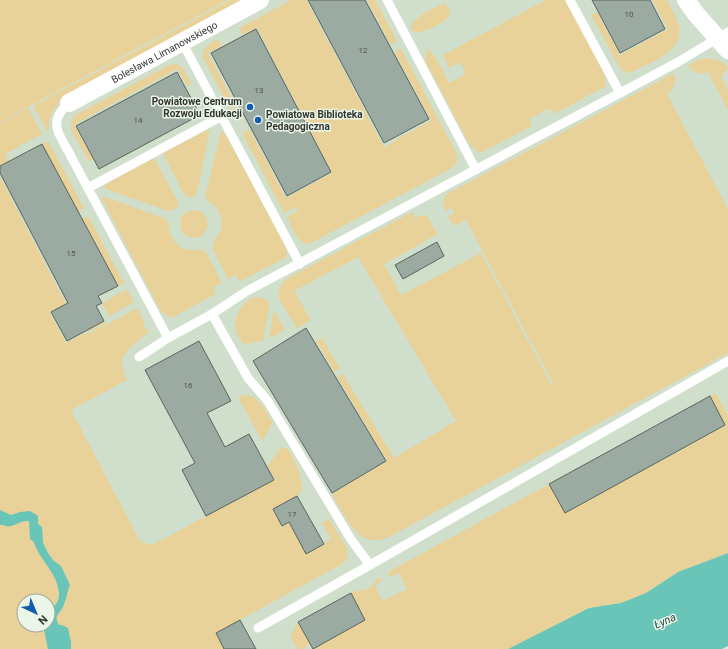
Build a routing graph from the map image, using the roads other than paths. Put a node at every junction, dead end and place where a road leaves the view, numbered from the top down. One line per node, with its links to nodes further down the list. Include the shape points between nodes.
1 (260, 0): 6 (street, Bolesława Limanowskiego)
2 (387, 0): 10 (lane)
3 (570, 0): 7 (lane)
4 (686, 0): 5 (street, via 696,14)
5 (724, 40): 7 (lane)
6 (182, 42): 8 (street, Bolesława Limanowskiego); 9 (lane)
7 (620, 93): 10 (lane)
8 (69, 103): 11 (lane, via 58,116 57,129)
9 (222, 116): 11 (lane); 12 (lane)
10 (476, 170): 12 (lane)
11 (88, 188): 14 (lane)
12 (300, 264): 13 (lane, via 247,291)
13 (212, 314): 14 (lane); 17 (lane, via 248,378 267,400 352,541)
14 (168, 338): 15 (lane)
15 (139, 357)
16 (728, 361): 17 (lane)
17 (370, 566): 18 (lane)
18 (258, 628)

